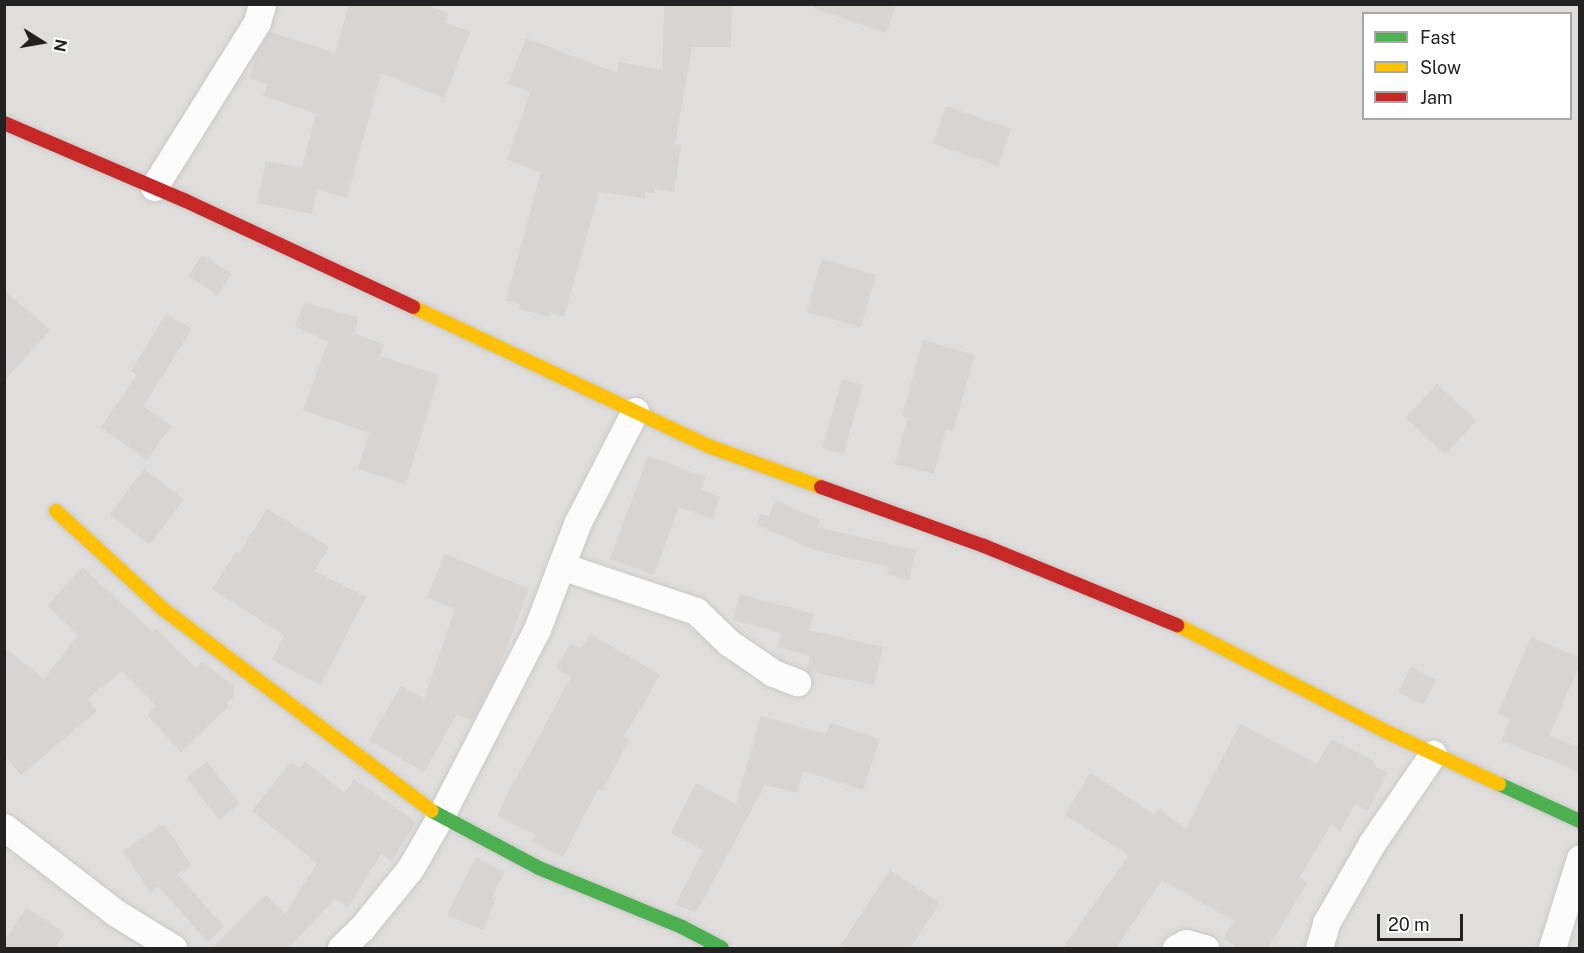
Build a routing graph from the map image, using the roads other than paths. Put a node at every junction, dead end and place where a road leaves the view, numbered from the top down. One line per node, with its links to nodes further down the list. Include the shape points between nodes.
1 (262, 4): 3 (street, via 257,22)
2 (4, 123): 3 (street)
3 (154, 187): 4 (street)
4 (635, 411): 6 (street, via 577,524); 8 (street, via 711,447 984,546 1178,625)
5 (56, 511): 9 (street, via 163,609)
6 (561, 566): 7 (street, via 696,611 728,642 773,673); 9 (street, via 537,629)
7 (797, 682)
8 (1433, 754): 10 (street); 18 (street, via 1372,843 1326,923)
9 (440, 817): 14 (street, via 410,869); 15 (street, via 539,868 661,917)
10 (1580, 821)
11 (4, 827): 13 (street, via 116,913)
12 (1580, 858): 19 (street)
13 (173, 948)
14 (341, 948)
15 (722, 948)
16 (1176, 948): 17 (street, via 1186,943)
17 (1205, 948)
18 (1319, 948)
19 (1552, 948)

